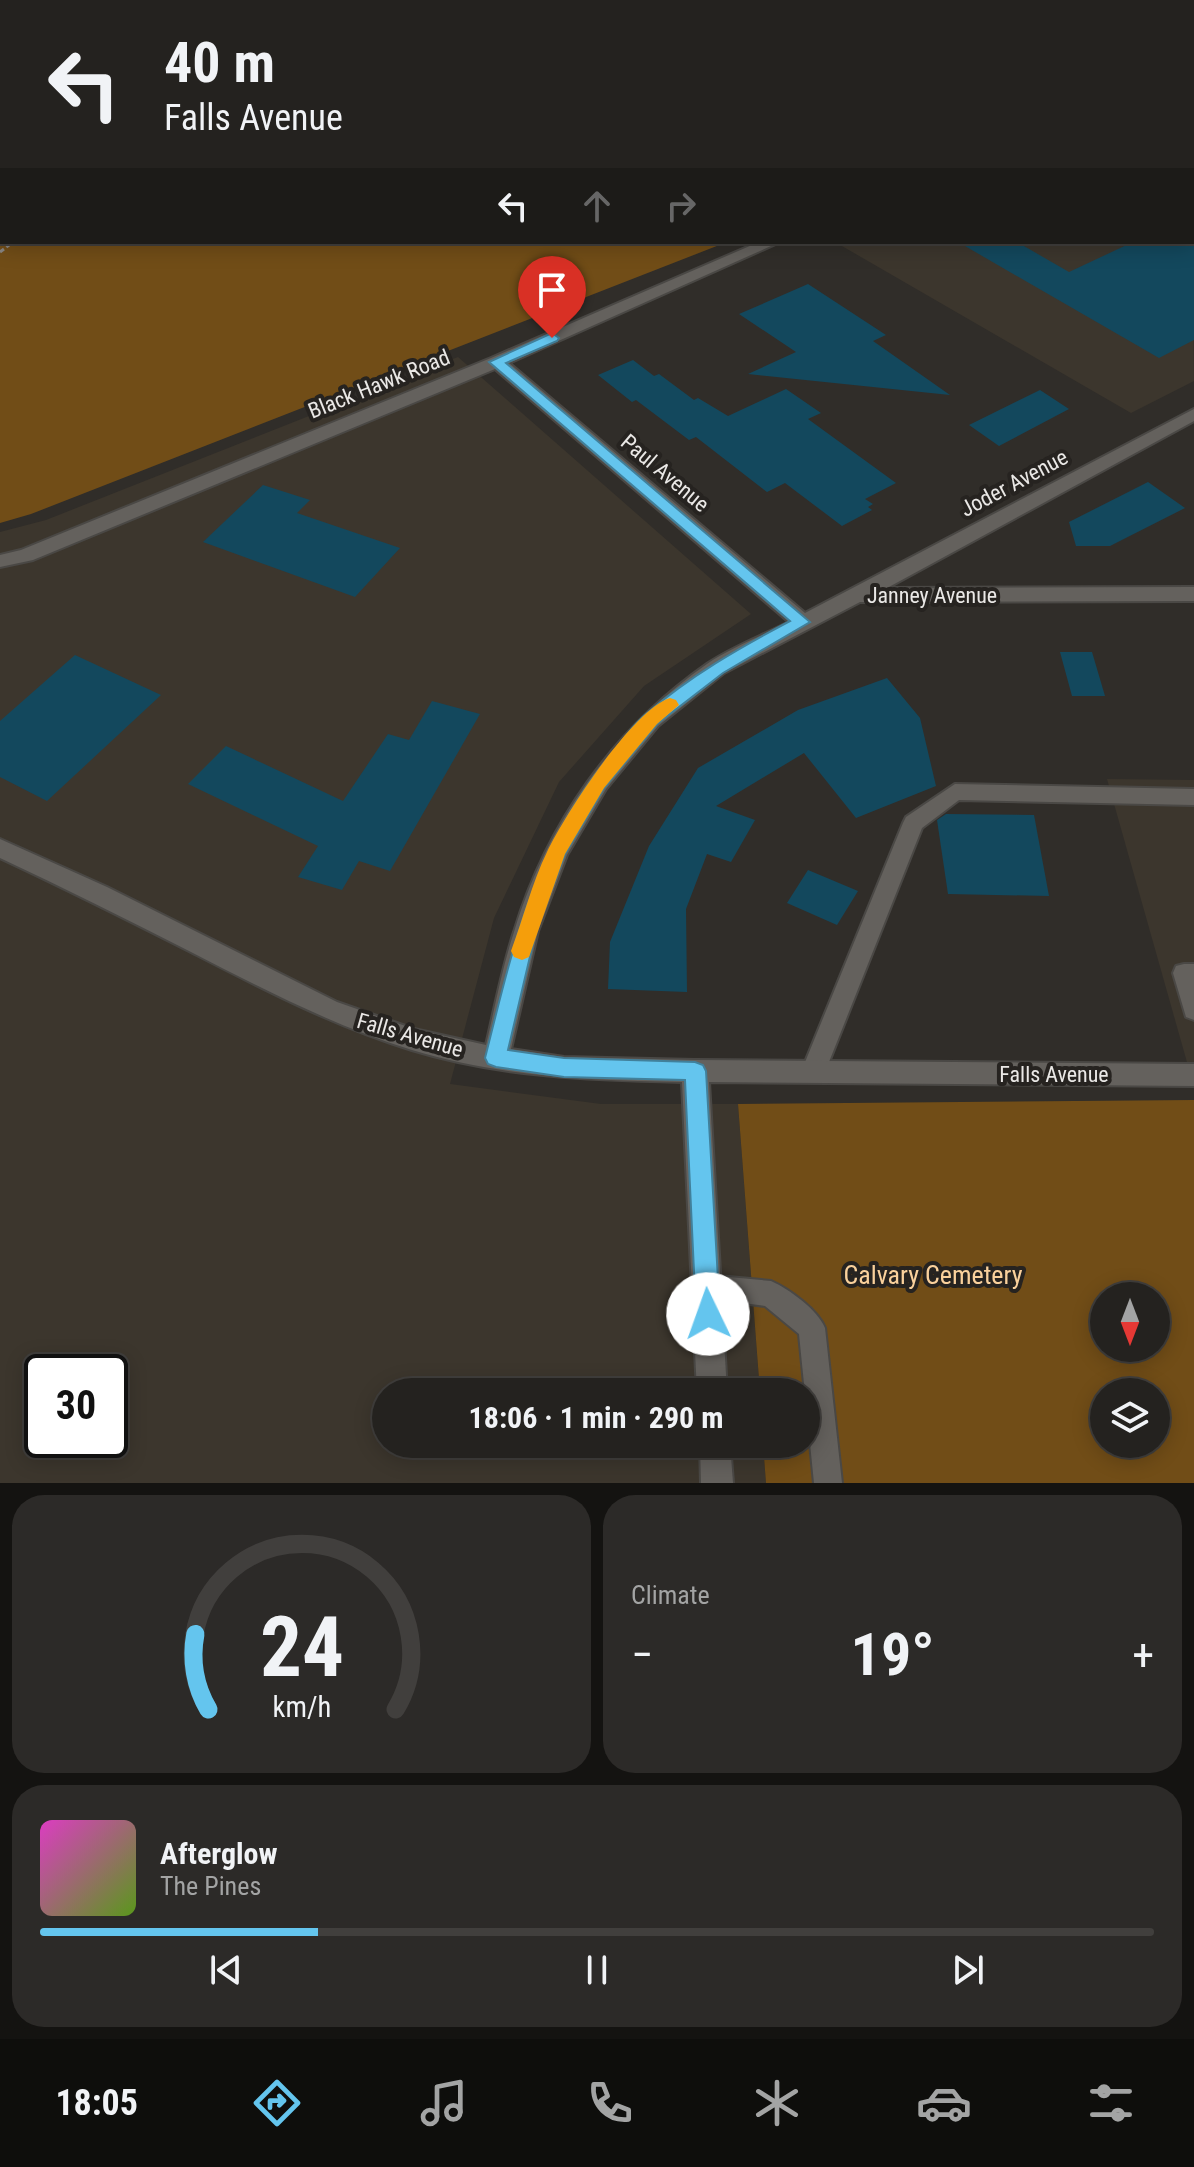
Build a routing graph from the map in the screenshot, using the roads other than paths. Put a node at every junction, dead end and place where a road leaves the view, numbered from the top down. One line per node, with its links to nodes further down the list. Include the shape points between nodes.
1 (767, 244): 2 (street, Black Hawk Road)
2 (497, 362): 4 (street, Black Hawk Road, via 26,555); 7 (street, Paul Avenue)
3 (1194, 414): 6 (street, Joder Avenue)
4 (0, 561)
5 (1194, 594): 6 (street, Janney Avenue)
6 (857, 595): 7 (street, Janney Avenue)
7 (802, 622): 12 (street, Janney Avenue, via 717,668 650,720 598,783 556,853 526,931)
8 (1194, 797): 14 (lane, via 955,792 913,823)
9 (0, 848): 12 (street, Falls Avenue, via 328,1010 414,1040)
10 (1194, 973): 11 (lane, via 1184,973)
11 (1194, 1010)
12 (496, 1058): 13 (street, Falls Avenue, via 564,1068)
13 (695, 1071): 14 (street, Falls Avenue); 16 (street)
14 (813, 1072): 15 (street, Falls Avenue)
15 (1194, 1075)
16 (707, 1288): 17 (street); 20 (lane, via 771,1294 812,1328)
17 (711, 1378)
18 (716, 1458): 19 (street)
19 (717, 1483)
20 (828, 1483)

